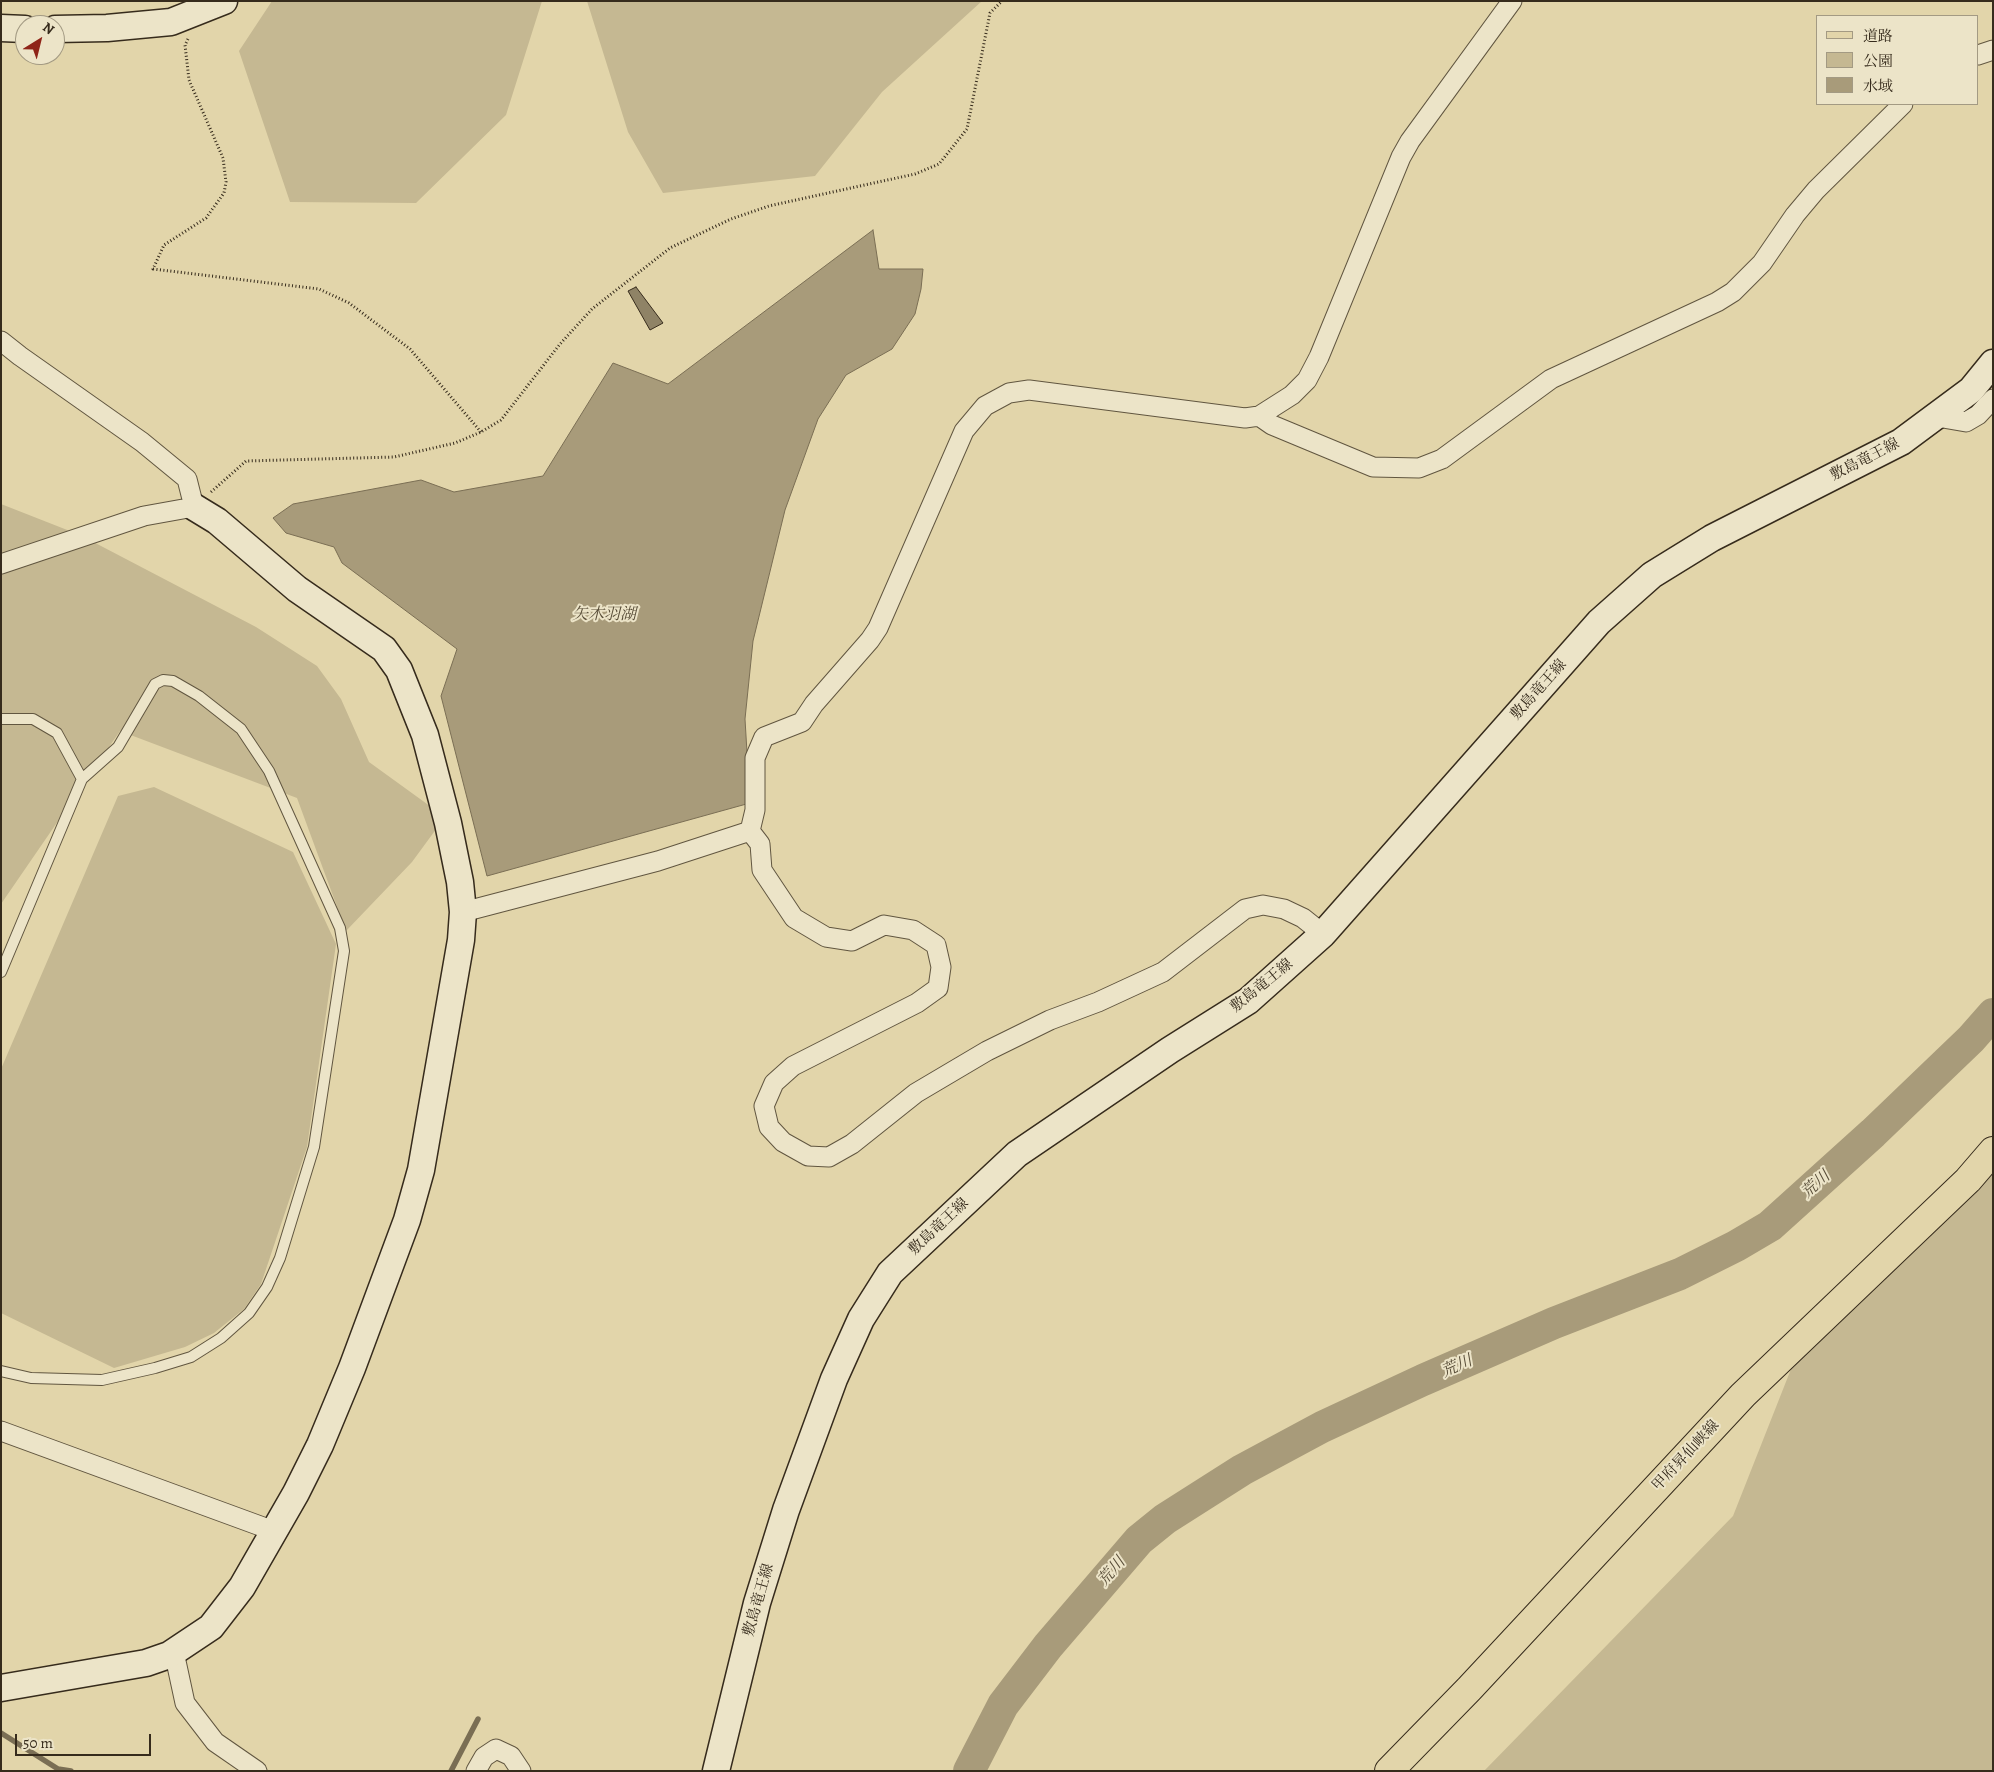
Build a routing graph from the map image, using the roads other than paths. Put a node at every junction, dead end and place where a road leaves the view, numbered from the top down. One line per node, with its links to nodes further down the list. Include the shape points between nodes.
1 (1512, 1): 12 (street, via 1401,157 1307,380 1292,395)
2 (213, 6): 5 (main road, via 171,22)
3 (1, 28): 4 (main road)
4 (15, 29)
5 (65, 29)
6 (1993, 50): 7 (street)
7 (1979, 55)
8 (1902, 105): 12 (street, via 1816,190 1762,263 1733,292 1551,379 1442,458 1419,468 1373,467 1272,425)
9 (1, 341): 14 (street, via 142,442 187,479)
10 (1993, 363): 13 (main road, 敷島竜王線, via 1971,390)
11 (1993, 399): 13 (street, via 1966,422)
12 (1259, 416): 18 (street, via 1216,415 1029,390 1009,393 985,406 964,431 870,640 802,722 764,737 755,758 755,810)
13 (1937, 417): 20 (main road, 敷島竜王線, via 1901,442 1712,538 1652,575 1599,622)
14 (194, 507): 15 (street, via 144,516); 19 (main road, via 217,521 297,590 384,649 399,670 425,735 448,823)
15 (1, 564)
16 (1, 719): 17 (lane, via 33,719 57,733)
17 (82, 780): 21 (lane); 23 (lane, via 118,747 155,684 163,680 173,681 199,696 241,729 268,771 340,928 344,951 314,1147 280,1258 267,1287 249,1313 221,1338 191,1357 155,1368 102,1380 31,1378)
18 (750, 831): 19 (street, via 658,861); 20 (street, via 760,844 762,870 794,918 826,937 852,940 884,925 912,930 936,944 941,967 938,988 917,1003 793,1066 774,1083 764,1106 768,1127 783,1142 808,1156 829,1157 852,1144 916,1093 987,1051 1050,1020 1164,972 1245,909 1263,905 1284,909 1304,918)
19 (463, 912): 25 (main road, via 461,940 415,1196 331,1419)
20 (1323, 934): 31 (main road, 敷島竜王線, via 1248,1001 1017,1154 890,1273 861,1319 838,1371 786,1510 757,1603)
21 (1, 972)
22 (1993, 1151): 32 (main road, 甲府昇仙峡線, via 1968,1180 1743,1395)
23 (1, 1371)
24 (1, 1431): 25 (street)
25 (274, 1531): 26 (main road, via 225,1612 211,1627)
26 (174, 1652): 27 (main road, via 146,1663); 28 (street, via 185,1703 215,1742)
27 (1, 1688)
28 (257, 1771)
29 (476, 1771): 30 (street, via 484,1757 496,1749 511,1756)
30 (521, 1771)
31 (716, 1771)
32 (1389, 1771)

